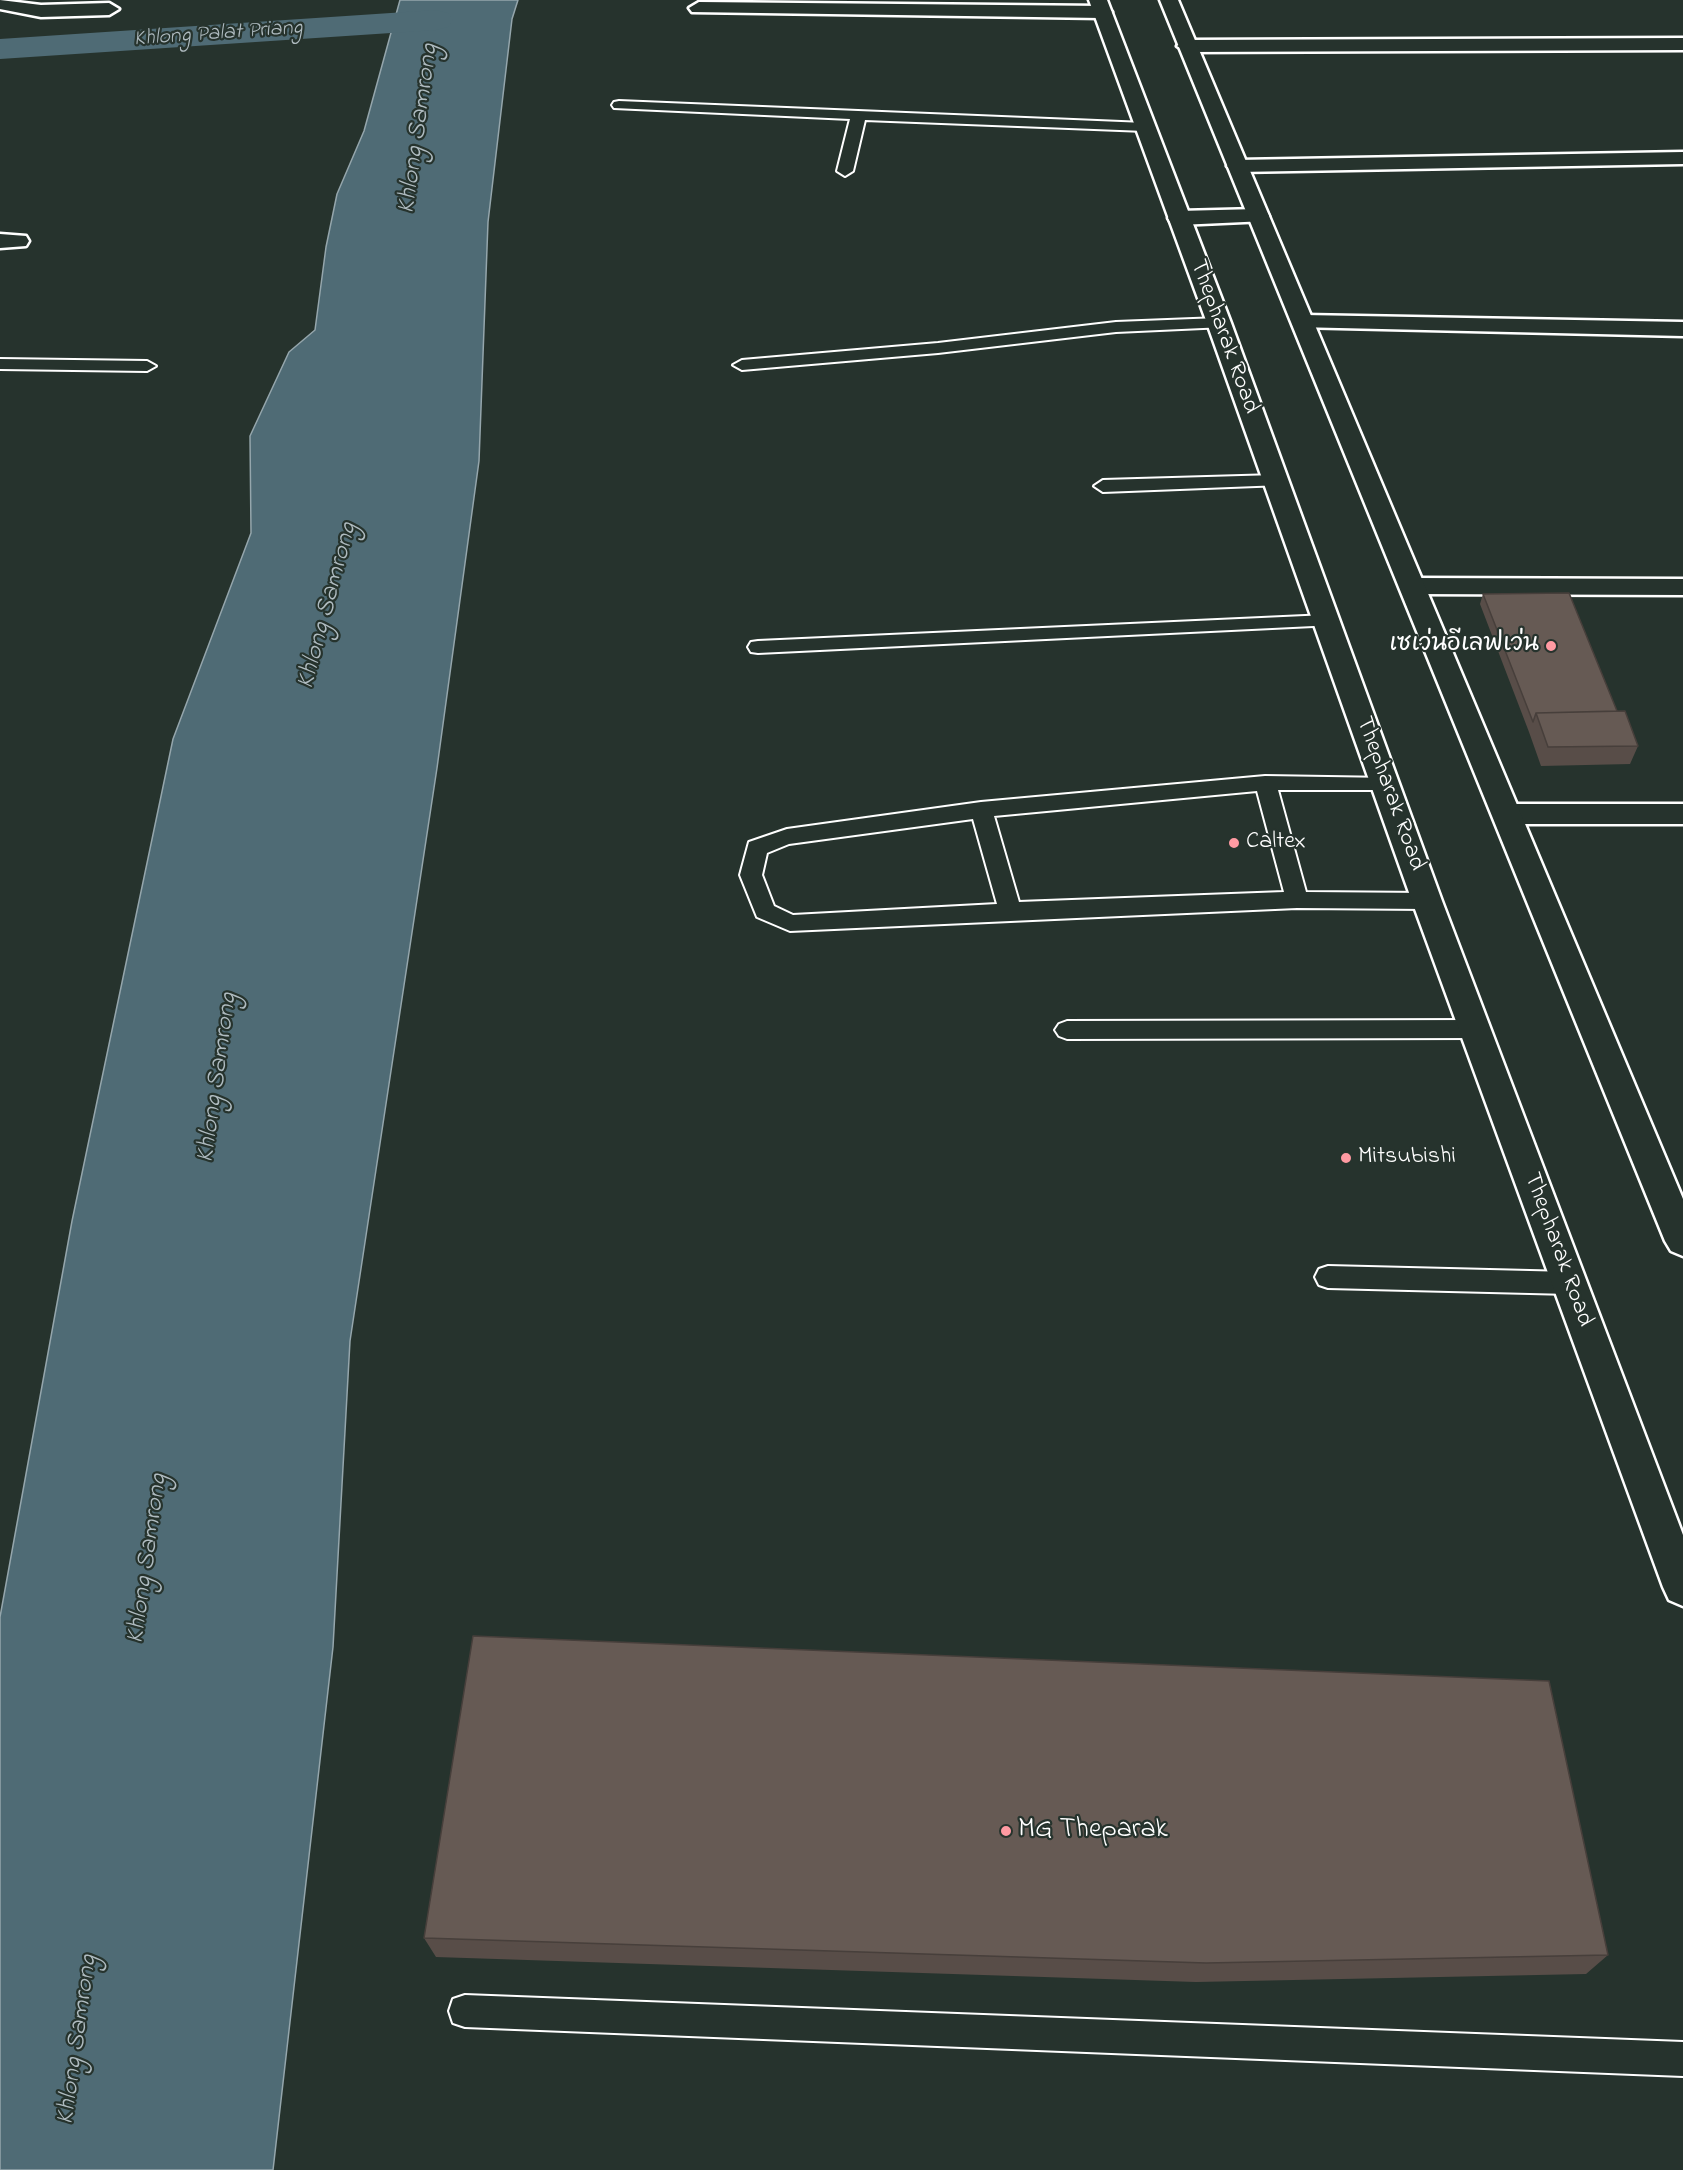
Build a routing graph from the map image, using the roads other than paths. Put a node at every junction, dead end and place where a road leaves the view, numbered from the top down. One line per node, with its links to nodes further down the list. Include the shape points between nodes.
1 (1168, 0): 7 (main road)
2 (0, 3): 5 (main road, via 41,11)
3 (1100, 6): 4 (main road); 10 (main road, Thepharak Road)
4 (699, 8)
5 (109, 9)
6 (1683, 44): 7 (main road)
7 (1187, 46): 12 (main road)
8 (619, 105): 9 (lane)
9 (858, 116): 10 (lane); 13 (lane)
10 (1145, 127): 15 (main road, Thepharak Road)
11 (1683, 158): 12 (main road)
12 (1238, 166): 14 (main road)
13 (845, 171)
14 (1258, 216): 15 (main road); 16 (main road)
15 (1179, 218): 17 (main road, Thepharak Road)
16 (1304, 322): 18 (main road); 24 (main road)
17 (1219, 323): 20 (lane, via 1116,327); 22 (main road, Thepharak Road)
18 (1683, 329)
19 (0, 364): 21 (lane)
20 (742, 365)
21 (147, 366)
22 (1276, 481): 23 (lane); 26 (main road, Thepharak Road)
23 (1103, 486)
24 (1414, 586): 25 (main road); 31 (main road)
25 (1683, 587)
26 (1327, 621): 27 (lane); 29 (main road, Thepharak Road)
27 (758, 647)
28 (1265, 783): 29 (lane); 30 (lane); 33 (lane)
29 (1384, 783): 34 (main road, Thepharak Road)
30 (981, 810): 35 (lane); 35 (lane, via 787,837 758,848 752,875 765,911 790,923)
31 (1508, 814): 32 (main road); 38 (main road)
32 (1683, 814)
33 (1297, 900): 34 (lane); 35 (lane)
34 (1427, 901): 36 (main road, Thepharak Road)
35 (1010, 911)
36 (1475, 1029): 37 (lane); 40 (main road, Thepharak Road)
37 (1067, 1030)
38 (1683, 1241)
39 (1328, 1277): 40 (lane)
40 (1570, 1283): 41 (main road, Thepharak Road)
41 (1683, 1587)
42 (465, 2011): 43 (lane)
43 (1683, 2060)

